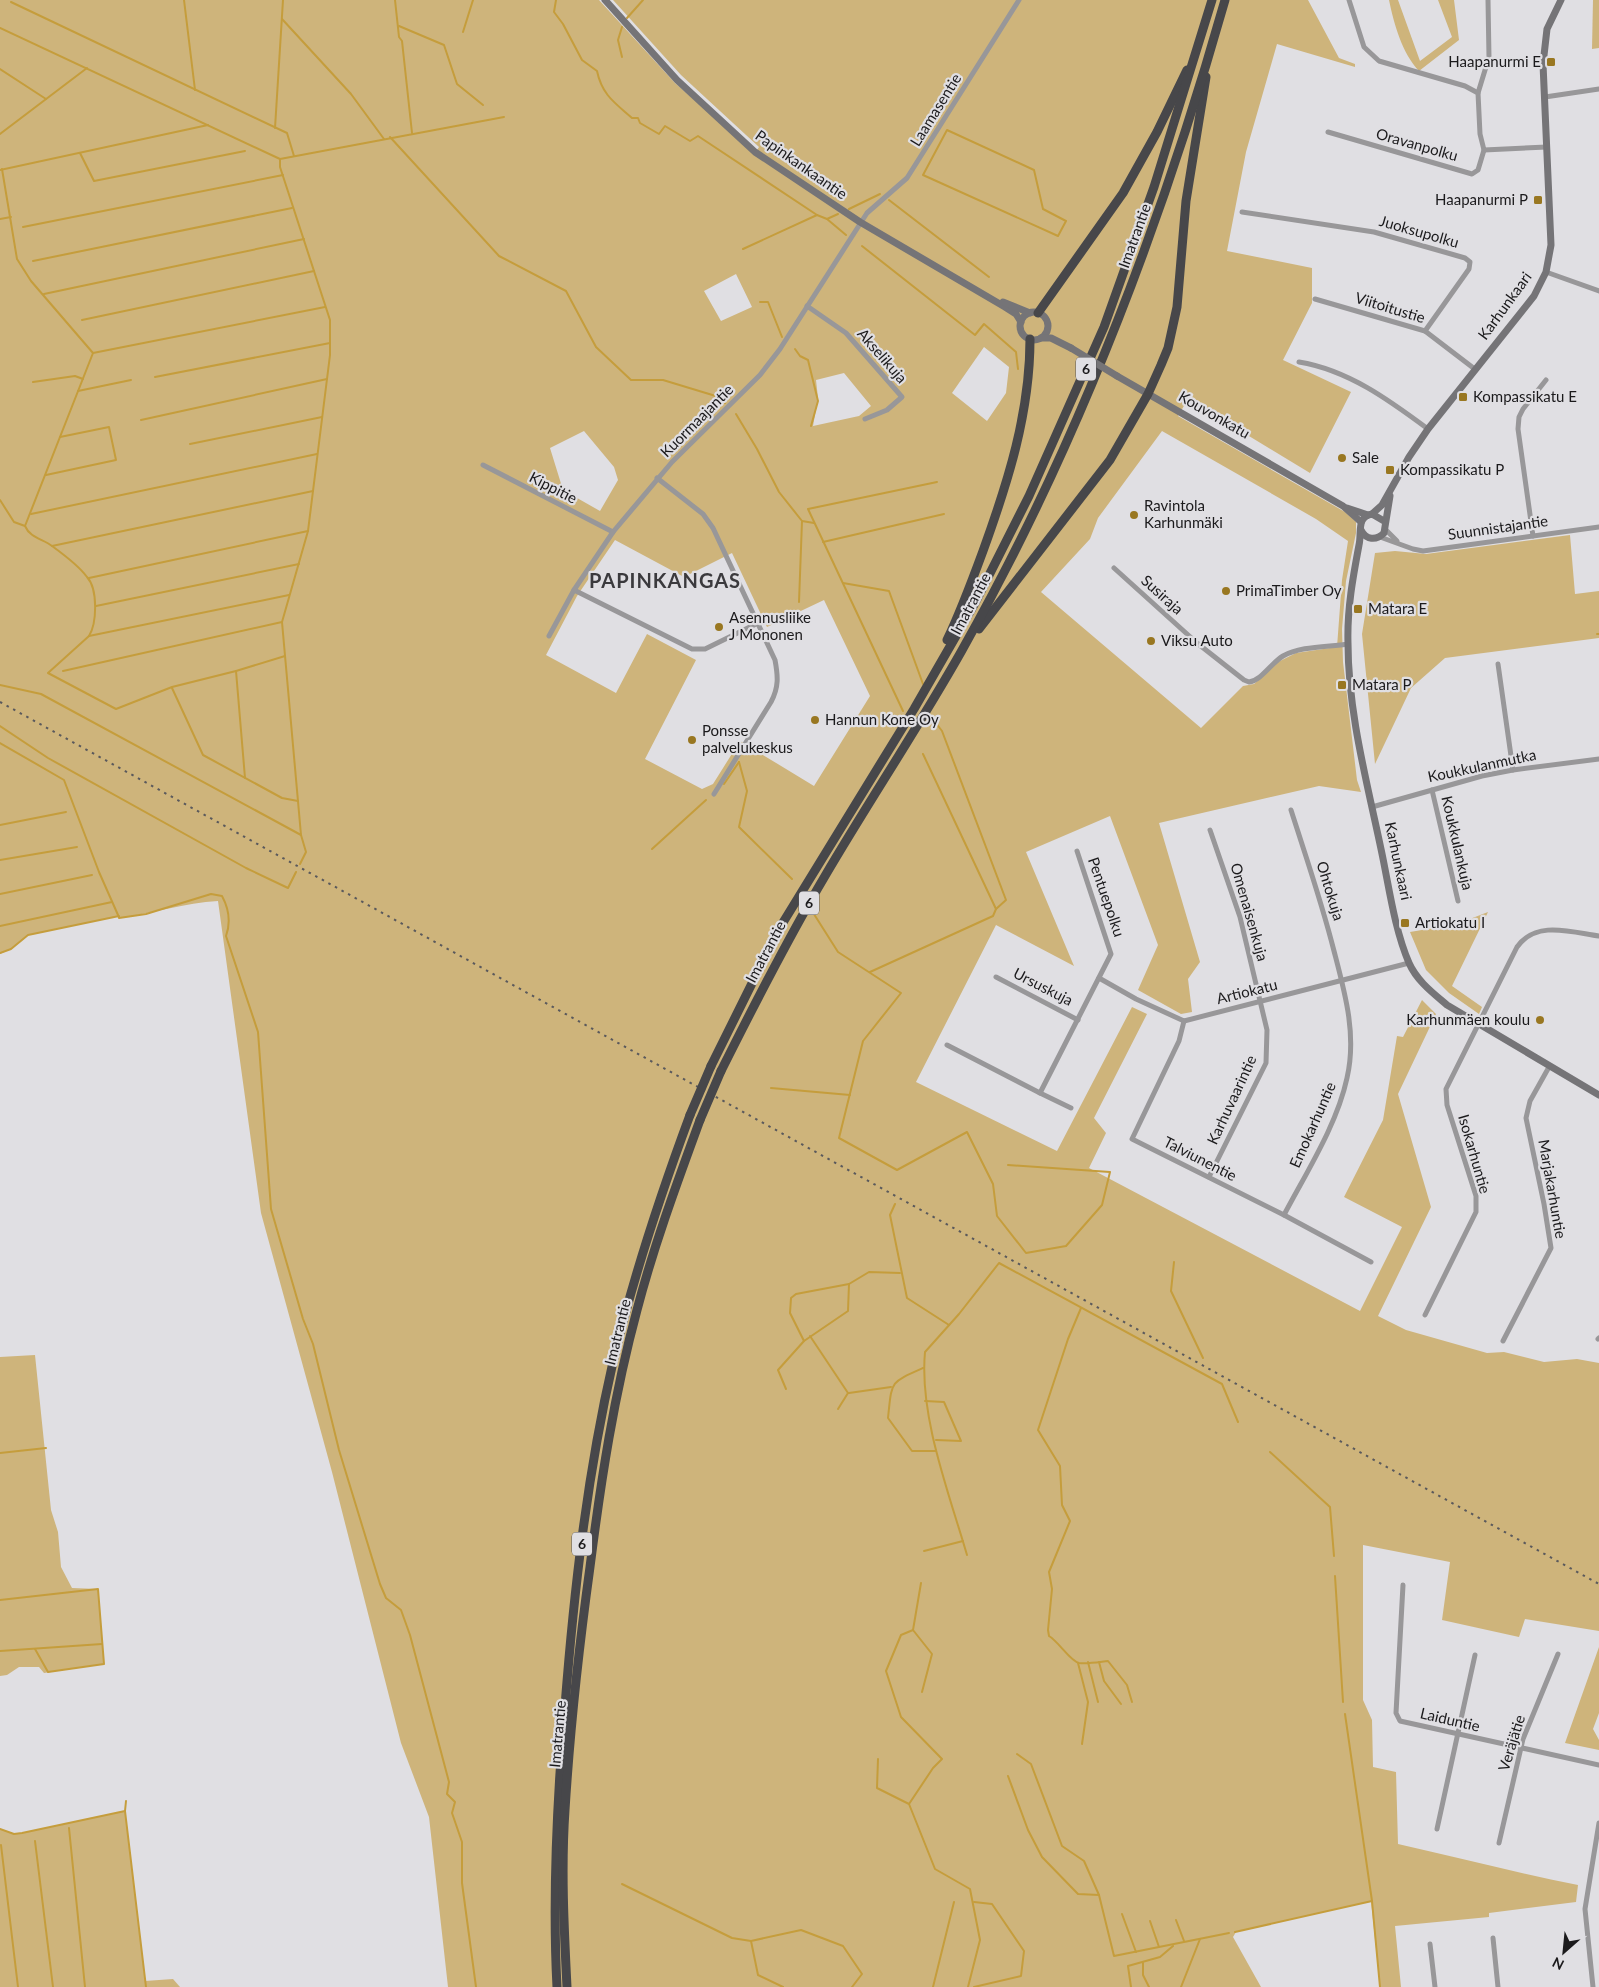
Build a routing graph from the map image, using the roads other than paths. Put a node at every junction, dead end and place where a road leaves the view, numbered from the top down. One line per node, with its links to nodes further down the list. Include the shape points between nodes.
1 (605, 0): 17 (street, Papinkankaantie, via 678,80 756,152)
2 (1019, 0): 17 (street, Laamasentie, via 907,178 876,203)
3 (1212, 0): 8 (highway, Imatrantie / 6)
4 (1225, 0): 9 (highway, Imatrantie / 6)
5 (1349, 0): 11 (street, via 1368,54 1379,61 1465,86)
6 (1488, 0): 11 (street, via 1489,56)
7 (1561, 0): 12 (street, Karhunkaari, via 1547,29 1543,64)
8 (1199, 45): 23 (highway, via 1123,193); 58 (highway, Imatrantie / 6, via 1154,187 1104,327 1021,512)
9 (1209, 54): 33 (highway, via 1186,201 1177,307 1168,348); 56 (highway, Imatrantie / 6, via 1166,192 1116,329 1063,451)
10 (1599, 89): 12 (street)
11 (1478, 93): 15 (street)
12 (1545, 97): 14 (street, Karhunkaari)
13 (1328, 132): 15 (street, Oravanpolku, via 1472,174 1478,170)
14 (1547, 147): 15 (street); 18 (street, Karhunkaari, via 1551,245)
15 (1484, 150)
16 (1242, 212): 26 (street, Juoksupolku, via 1374,232 1452,253 1470,262 1464,278)
17 (860, 222): 20 (street, Papinkankaantie); 22 (street, Kuormaajantie)
18 (1546, 272): 19 (street); 31 (street, Karhunkaari, via 1534,296)
19 (1599, 291)
20 (988, 297): 23 (street, Papinkankaantie); 24 (street, Papinkankaantie, via 1016,314)
21 (1315, 299): 26 (street, Viitoitustie)
22 (807, 306): 34 (street, Akselikuja, via 846,333 902,397 887,410); 37 (street, Kuormaajantie, via 760,375)
23 (1034, 313): 24 (street); 25 (street, via 1045,318)
24 (1021, 322): 28 (street, via 1021,331)
25 (1048, 326): 27 (street); 29 (street, Kouvonkatu)
26 (1426, 331): 31 (street, Viitoitustie)
27 (1041, 338): 28 (street); 29 (street, Kouvonkatu, via 1051,338)
28 (1030, 339): 58 (highway, via 1030,376 1006,488 968,593)
29 (1071, 348): 33 (street, Kouvonkatu, bridge)
30 (1299, 362): 35 (street, via 1326,368 1360,384 1392,402)
31 (1476, 370): 35 (street, Karhunkaari)
32 (1546, 380): 46 (street, via 1519,417 1518,429)
33 (1148, 394): 39 (street, Kouvonkatu); 56 (highway, via 1095,482)
34 (864, 419)
35 (1428, 429): 38 (street, Karhunkaari)
36 (483, 466): 45 (street, Kippitie)
37 (657, 478): 45 (street, Kuormaajantie); 53 (street, via 703,514 713,528)
38 (1394, 483): 40 (street, Karhunkaari, via 1382,505); 41 (street, Karhunkaari)
39 (1343, 506): 40 (street, Kouvonkatu); 42 (street, Kouvonkatu)
40 (1370, 514): 41 (street); 42 (street)
41 (1384, 521): 44 (street)
42 (1361, 526): 48 (street, via 1363,534); 50 (street, Karhunkaari)
43 (1599, 527): 46 (street, Suunnistajantie)
44 (1385, 529): 47 (street); 49 (street, Suunnistajantie)
45 (613, 532): 52 (street, Kuormaajantie)
46 (1533, 536): 49 (street, Suunnistajantie, via 1423,551)
47 (1380, 537): 48 (street); 49 (street, Suunnistajantie)
48 (1371, 539): 50 (street, Karhunkaari)
49 (1402, 544)
50 (1356, 561): 55 (street, Karhunkaari)
51 (1114, 568): 55 (street, Susiraja, via 1197,643 1244,680 1253,682 1275,661 1294,652)
52 (574, 590): 53 (street, via 692,649 705,649); 54 (street, Kuormaajantie)
53 (758, 623): 62 (street, via 775,660 778,686)
54 (549, 636)
55 (1348, 644): 63 (street, Karhunkaari, via 1356,725)
56 (962, 651): 99 (highway, Imatrantie / 6, bridge, via 789,938 721,1071 700,1120 653,1253 611,1420 583,1619 565,1811)
57 (1498, 664): 60 (street)
58 (933, 675): 98 (highway, Imatrantie / 6, bridge, via 779,929 711,1066 663,1189 627,1307 592,1469 572,1617 556,1810 554,1931)
59 (1599, 759): 60 (street, Koukkulanmutka)
60 (1513, 770): 61 (street, Koukkulanmutka)
61 (1432, 790): 63 (street, Koukkulanmutka); 67 (street, Koukkulankuja)
62 (714, 794)
63 (1372, 807): 69 (street, Karhunkaari)
64 (1291, 810): 72 (street, Ohtokuja, via 1320,897)
65 (1210, 830): 73 (street, Omenaisenkuja, via 1240,917)
66 (1077, 852): 71 (street, Pentuepolku, via 1111,954)
67 (1458, 901)
68 (1599, 936): 76 (street, Isokarhuntie, via 1544,930 1526,936 1517,947)
69 (1409, 963): 72 (street, Artiokatu); 76 (street, Karhunkaari, via 1434,994)
70 (996, 977): 74 (street, Ursuskuja)
71 (1099, 978): 74 (street, Pentuepolku); 75 (street)
72 (1342, 981): 73 (street, Artiokatu); 83 (street, Emokarhuntie, via 1350,1028 1348,1077 1334,1117)
73 (1260, 1001): 75 (street, Artiokatu); 82 (street, Karhuvaarintie, via 1267,1030 1266,1063)
74 (1078, 1020): 79 (street, Pentuepolku)
75 (1184, 1021): 82 (street, Talviunentie, via 1179,1040 1132,1139)
76 (1477, 1025): 78 (street, Karhunkaari); 85 (street, Isokarhuntie, via 1446,1089 1447,1105 1476,1196 1476,1212)
77 (947, 1045): 79 (street)
78 (1548, 1067): 80 (street, Karhunkaari); 86 (street, Marjakarhuntie, via 1530,1101 1526,1118 1550,1248)
79 (1040, 1093): 81 (street)
80 (1599, 1096)
81 (1070, 1108)
82 (1209, 1177): 83 (street, Talviunentie)
83 (1284, 1215): 84 (street, Talviunentie)
84 (1371, 1262)
85 (1425, 1315)
86 (1503, 1341)
87 (1403, 1585): 90 (street, Laiduntie, via 1396,1713 1400,1721)
88 (1558, 1654): 91 (street, Veräjätie)
89 (1475, 1656): 90 (street)
90 (1458, 1735): 91 (street, Laiduntie); 94 (street)
91 (1520, 1748): 92 (street, Laiduntie); 95 (street, Veräjätie)
92 (1599, 1765)
93 (1599, 1823): 102 (street, via 1586,1898)
94 (1438, 1829)
95 (1499, 1843)
96 (1493, 1938): 101 (street)
97 (1430, 1944): 100 (street)
98 (557, 1987)
99 (567, 1987)
100 (1435, 1987)
101 (1498, 1987)
102 (1593, 1987)

